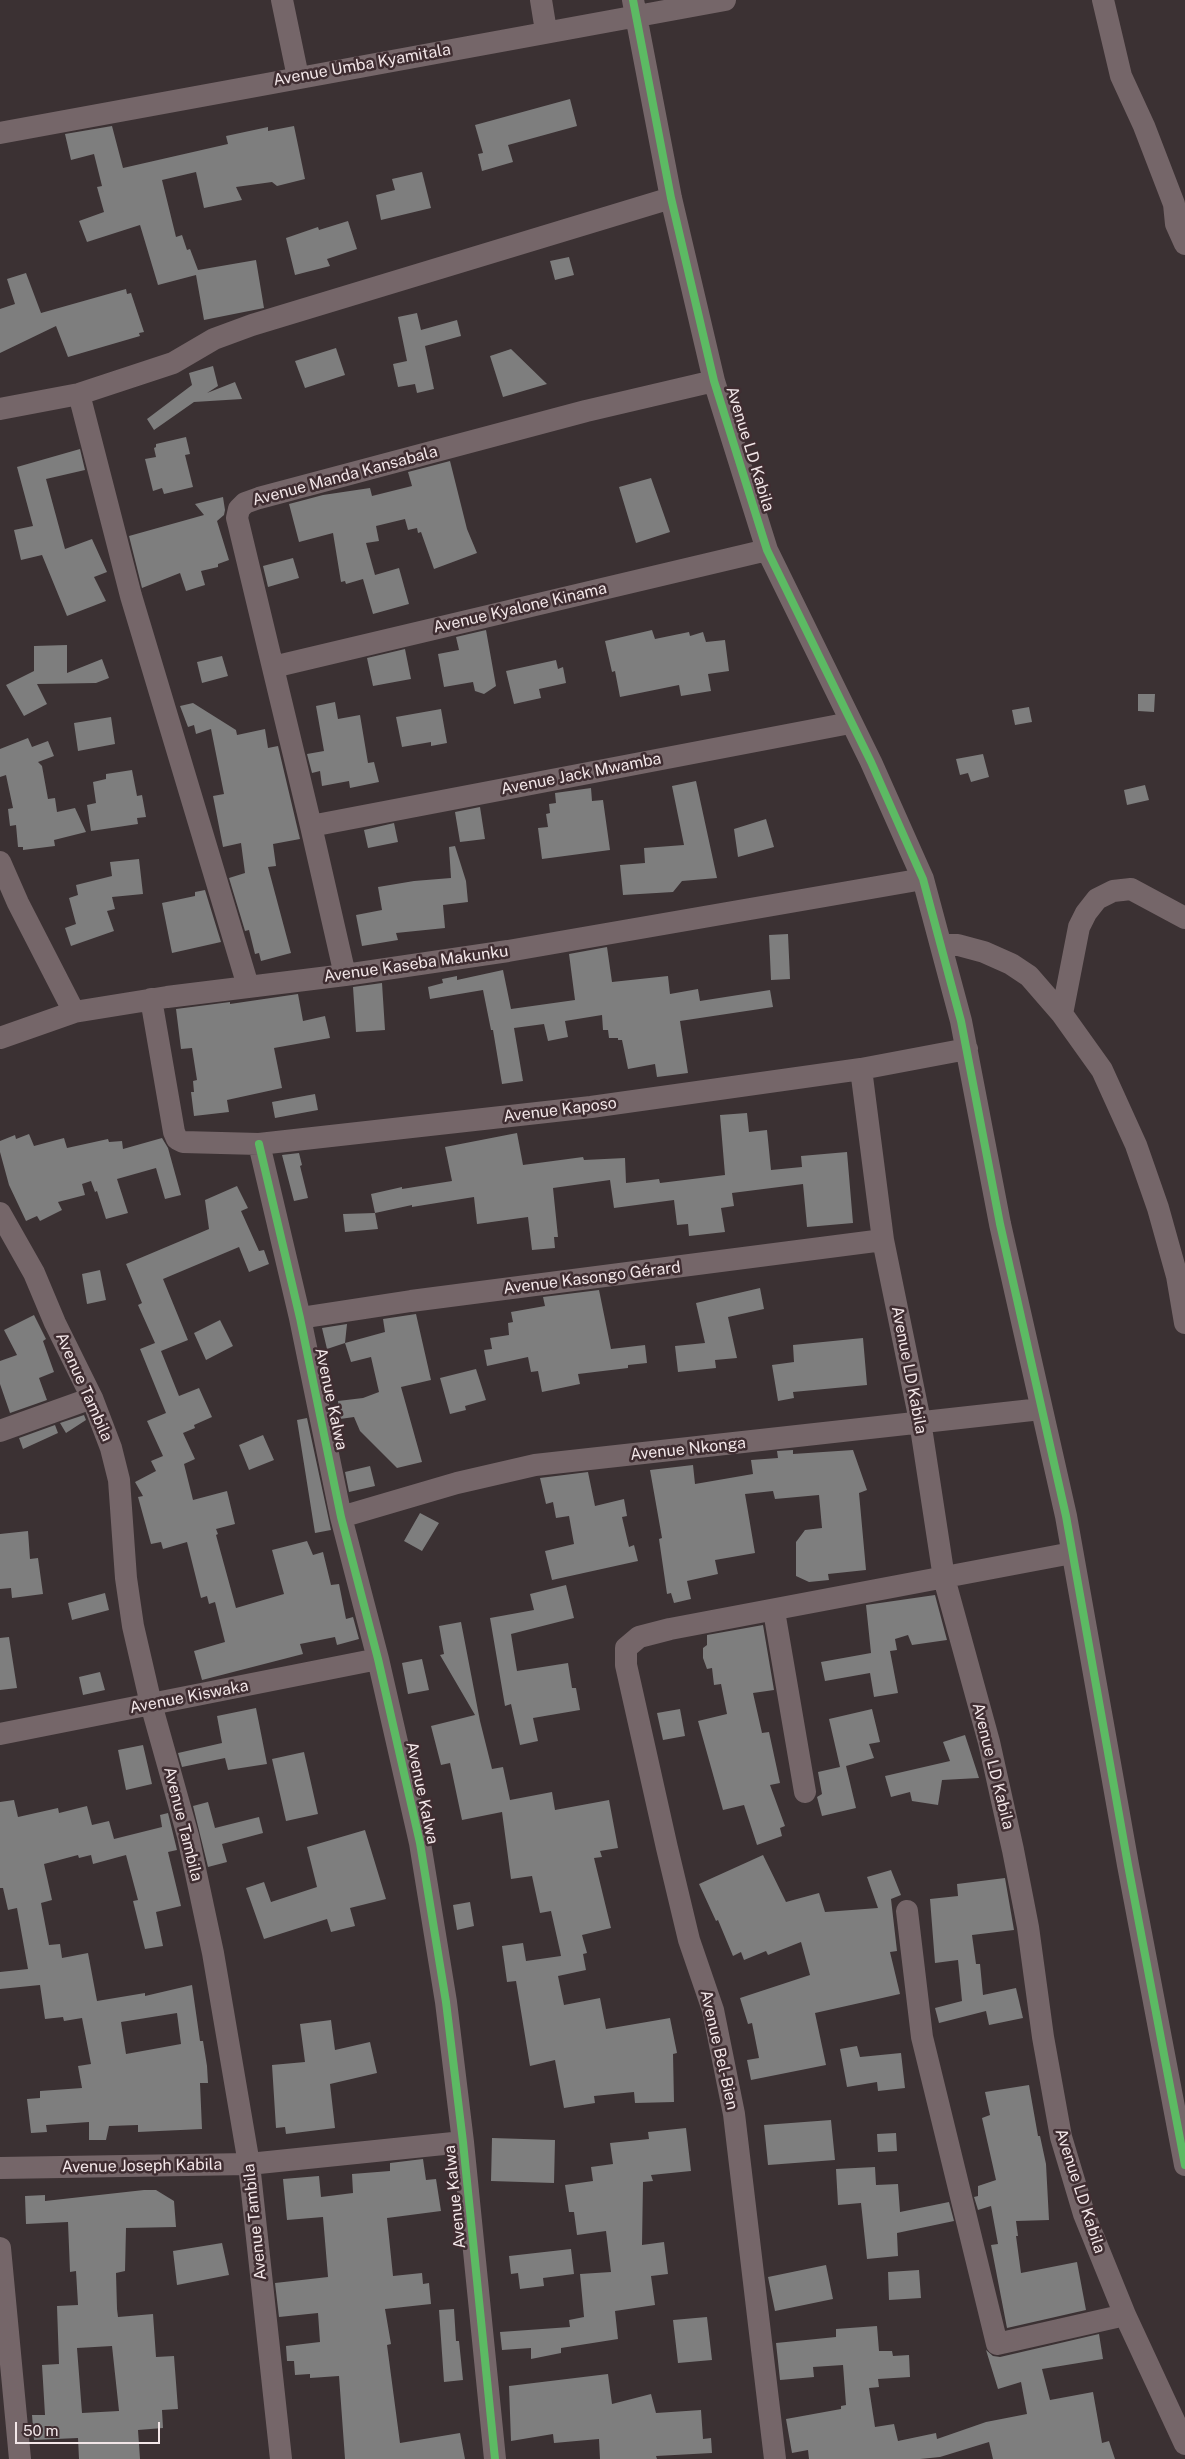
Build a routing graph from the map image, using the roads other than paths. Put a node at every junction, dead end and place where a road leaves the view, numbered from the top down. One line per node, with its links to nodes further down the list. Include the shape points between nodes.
1 (282, 0): 7 (street)
2 (540, 0): 6 (street)
3 (724, 0): 5 (street, Avenue Umba Kyamitala)
4 (1103, 0): 10 (street, via 1122,76 1174,204 1176,224)
5 (635, 9): 6 (street, Avenue Umba Kyamitala); 9 (street, Avenue LD Kabila)
6 (546, 31): 7 (street, Avenue Umba Kyamitala)
7 (298, 77): 8 (street, Avenue Umba Kyamitala)
8 (0, 133)
9 (671, 198): 11 (street, Avenue LD Kabila); 12 (street, via 252,325 214,338 173,363)
10 (1185, 244)
11 (714, 381): 14 (street, Avenue LD Kabila); 15 (street, Avenue Manda Kansabala, via 586,411 245,503 237,518)
12 (79, 394): 13 (street); 23 (street, via 131,596)
13 (0, 409)
14 (767, 550): 15 (street, Avenue Kyalone Kinama); 16 (street, Avenue LD Kabila)
15 (273, 667): 17 (street, Avenue Manda Kansabala)
16 (850, 723): 17 (street, Avenue Jack Mwamba); 19 (street, Avenue LD Kabila)
17 (312, 826): 22 (street, Avenue Manda Kansabala)
18 (0, 862): 25 (street)
19 (923, 879): 21 (street, Avenue LD Kabila); 22 (street, Avenue Kaseba Makunku, via 508,951)
20 (1185, 918): 26 (street, via 1131,889 1113,891 1097,899 1079,927)
21 (942, 945): 26 (street, via 984,952 1011,964 1029,976); 28 (street, Avenue LD Kabila)
22 (345, 975): 23 (street, Avenue Kaseba Makunku)
23 (248, 986): 24 (street, Avenue Kaseba Makunku)
24 (150, 999): 25 (street, Avenue Kaseba Makunku); 30 (street, Avenue Kaposo, via 177,1139 183,1142)
25 (74, 1012): 27 (street, Avenue Kaseba Makunku)
26 (1062, 1014): 34 (street, via 1102,1070 1136,1145 1175,1269)
27 (0, 1038)
28 (967, 1049): 29 (street, Avenue Kaposo); 36 (street, Avenue LD Kabila, via 1000,1224)
29 (861, 1069): 30 (street, Avenue Kaposo, via 591,1108); 32 (street, Avenue LD Kabila)
30 (259, 1144): 33 (street, Avenue Kalwa)
31 (0, 1214): 35 (street, Avenue Tambila, via 34,1273)
32 (883, 1240): 33 (street, Avenue Kasongo Gérard); 37 (street, Avenue LD Kabila)
33 (300, 1318): 39 (street, Avenue Kalwa)
34 (1185, 1323)
35 (92, 1398): 38 (street); 44 (street, Avenue Tambila, via 119,1480 126,1578)
36 (1041, 1409): 37 (street, Avenue Nkonga); 40 (street, Avenue LD Kabila)
37 (920, 1421): 39 (street, Avenue Nkonga, via 776,1440 535,1465 457,1483); 41 (street, Avenue LD Kabila)
38 (0, 1432)
39 (341, 1518): 43 (street, Avenue Kalwa)
40 (1072, 1553): 41 (street); 50 (street, Avenue LD Kabila)
41 (944, 1578): 42 (street); 53 (street, Avenue LD Kabila, via 989,1742 1013,1850 1061,2137 1084,2214)
42 (774, 1611): 46 (street); 58 (street, Avenue Bel-Bien, via 640,1637 626,1648 626,1665 689,1940 714,2010 734,2114)
43 (378, 1659): 44 (street, Avenue Kiswaka); 48 (street, Avenue Kalwa, via 420,1843 446,2002)
44 (151, 1704): 45 (street, Avenue Kiswaka); 49 (street, Avenue Tambila, via 188,1836 209,1934)
45 (0, 1734)
46 (804, 1792)
47 (907, 1911): 53 (street, via 922,2038 997,2344)
48 (463, 2142): 49 (street, Avenue Joseph Kabila); 57 (street, Avenue Kalwa)
49 (248, 2164): 51 (street, Avenue Joseph Kabila); 56 (street, Avenue Tambila)
50 (1185, 2165)
51 (0, 2168)
52 (0, 2248): 55 (street)
53 (1125, 2315): 54 (street, Avenue LD Kabila)
54 (1185, 2444)
55 (20, 2459)
56 (280, 2459)
57 (495, 2459)
58 (775, 2459)

